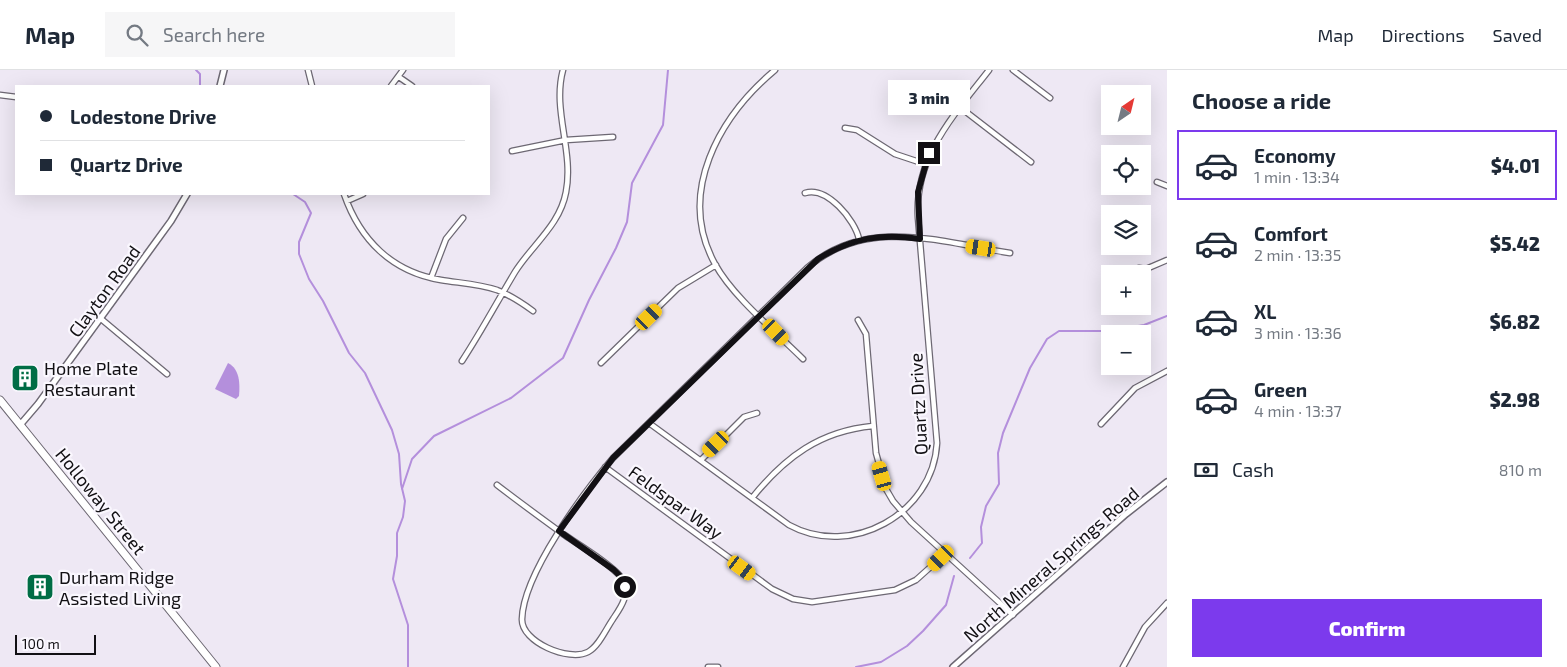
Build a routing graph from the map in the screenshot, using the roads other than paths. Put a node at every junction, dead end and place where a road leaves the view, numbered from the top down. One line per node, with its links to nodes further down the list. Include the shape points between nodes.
1 (224, 70): 9 (street)
2 (308, 70): 10 (street)
3 (403, 70): 8 (street)
4 (563, 70): 19 (street, via 559,101)
5 (775, 70): 35 (street, via 749,93 731,117 705,168 699,199 700,215 703,236)
6 (989, 70): 16 (street, Quartz Drive)
7 (1013, 70): 15 (street)
8 (398, 77): 11 (street); 12 (street)
9 (220, 85)
10 (312, 85)
11 (392, 85)
12 (410, 85)
13 (0, 95): 14 (street)
14 (15, 97)
15 (1050, 98)
16 (961, 108): 21 (street); 22 (street, Quartz Drive, via 937,139)
17 (845, 128): 22 (street, via 857,130 895,154)
18 (613, 137): 19 (street)
19 (566, 140): 20 (street); 38 (street, via 567,180 563,203)
20 (512, 151)
21 (1031, 162)
22 (925, 164): 32 (street, Quartz Drive, via 918,201)
23 (1157, 182): 24 (street)
24 (1167, 186)
25 (805, 193): 31 (street, via 820,194 837,205 853,222)
26 (186, 195): 41 (street, Clayton Road)
27 (344, 195): 29 (street)
28 (361, 195): 29 (street)
29 (347, 201): 37 (street, via 364,235 381,254 413,273)
30 (463, 218): 37 (street, via 446,239)
31 (859, 239): 32 (street, via 887,235); 40 (street, via 818,259)
32 (920, 239): 33 (street); 59 (street, Quartz Drive, via 936,452 925,487)
33 (1010, 253)
34 (1167, 260): 36 (street)
35 (716, 265): 40 (street, via 733,289); 45 (street, via 678,288)
36 (1151, 268)
37 (431, 278): 38 (street)
38 (504, 293): 39 (street); 44 (street)
39 (533, 311)
40 (759, 315): 43 (street); 50 (street)
41 (100, 318): 47 (street); 52 (street, Clayton Road)
42 (858, 320): 53 (street, via 866,334)
43 (803, 359)
44 (462, 361)
45 (601, 362)
46 (1167, 371): 51 (street, via 1135,388)
47 (167, 374)
48 (0, 400): 52 (highway, Holloway Street)
49 (757, 413): 54 (street, via 744,417)
50 (649, 423): 54 (street, Quartz Drive); 55 (street)
51 (1101, 424)
52 (20, 425): 64 (highway, Holloway Street)
53 (873, 426): 58 (street, via 838,432 808,446 788,461); 59 (street, via 886,489)
54 (701, 460): 58 (street, Quartz Drive)
55 (605, 467): 60 (street); 61 (street, Feldspar Way, via 772,589 793,599 821,602 895,590 916,580)
56 (1167, 482): 63 (street, North Mineral Springs Road, via 1126,514)
57 (498, 485): 60 (street)
58 (752, 498): 59 (street, Quartz Drive, via 789,525 817,536 872,530)
59 (901, 511): 61 (street)
60 (559, 531): 60 (street, via 531,586 522,612 522,623 536,642 576,655 590,650 598,641 622,604 625,587 614,570)
61 (945, 554): 63 (street)
62 (1167, 603): 68 (street, via 1145,627)
63 (1013, 615): 67 (street, North Mineral Springs Road)
64 (216, 667)
65 (708, 667): 66 (street)
66 (718, 667)
67 (953, 667)
68 (1123, 667)

